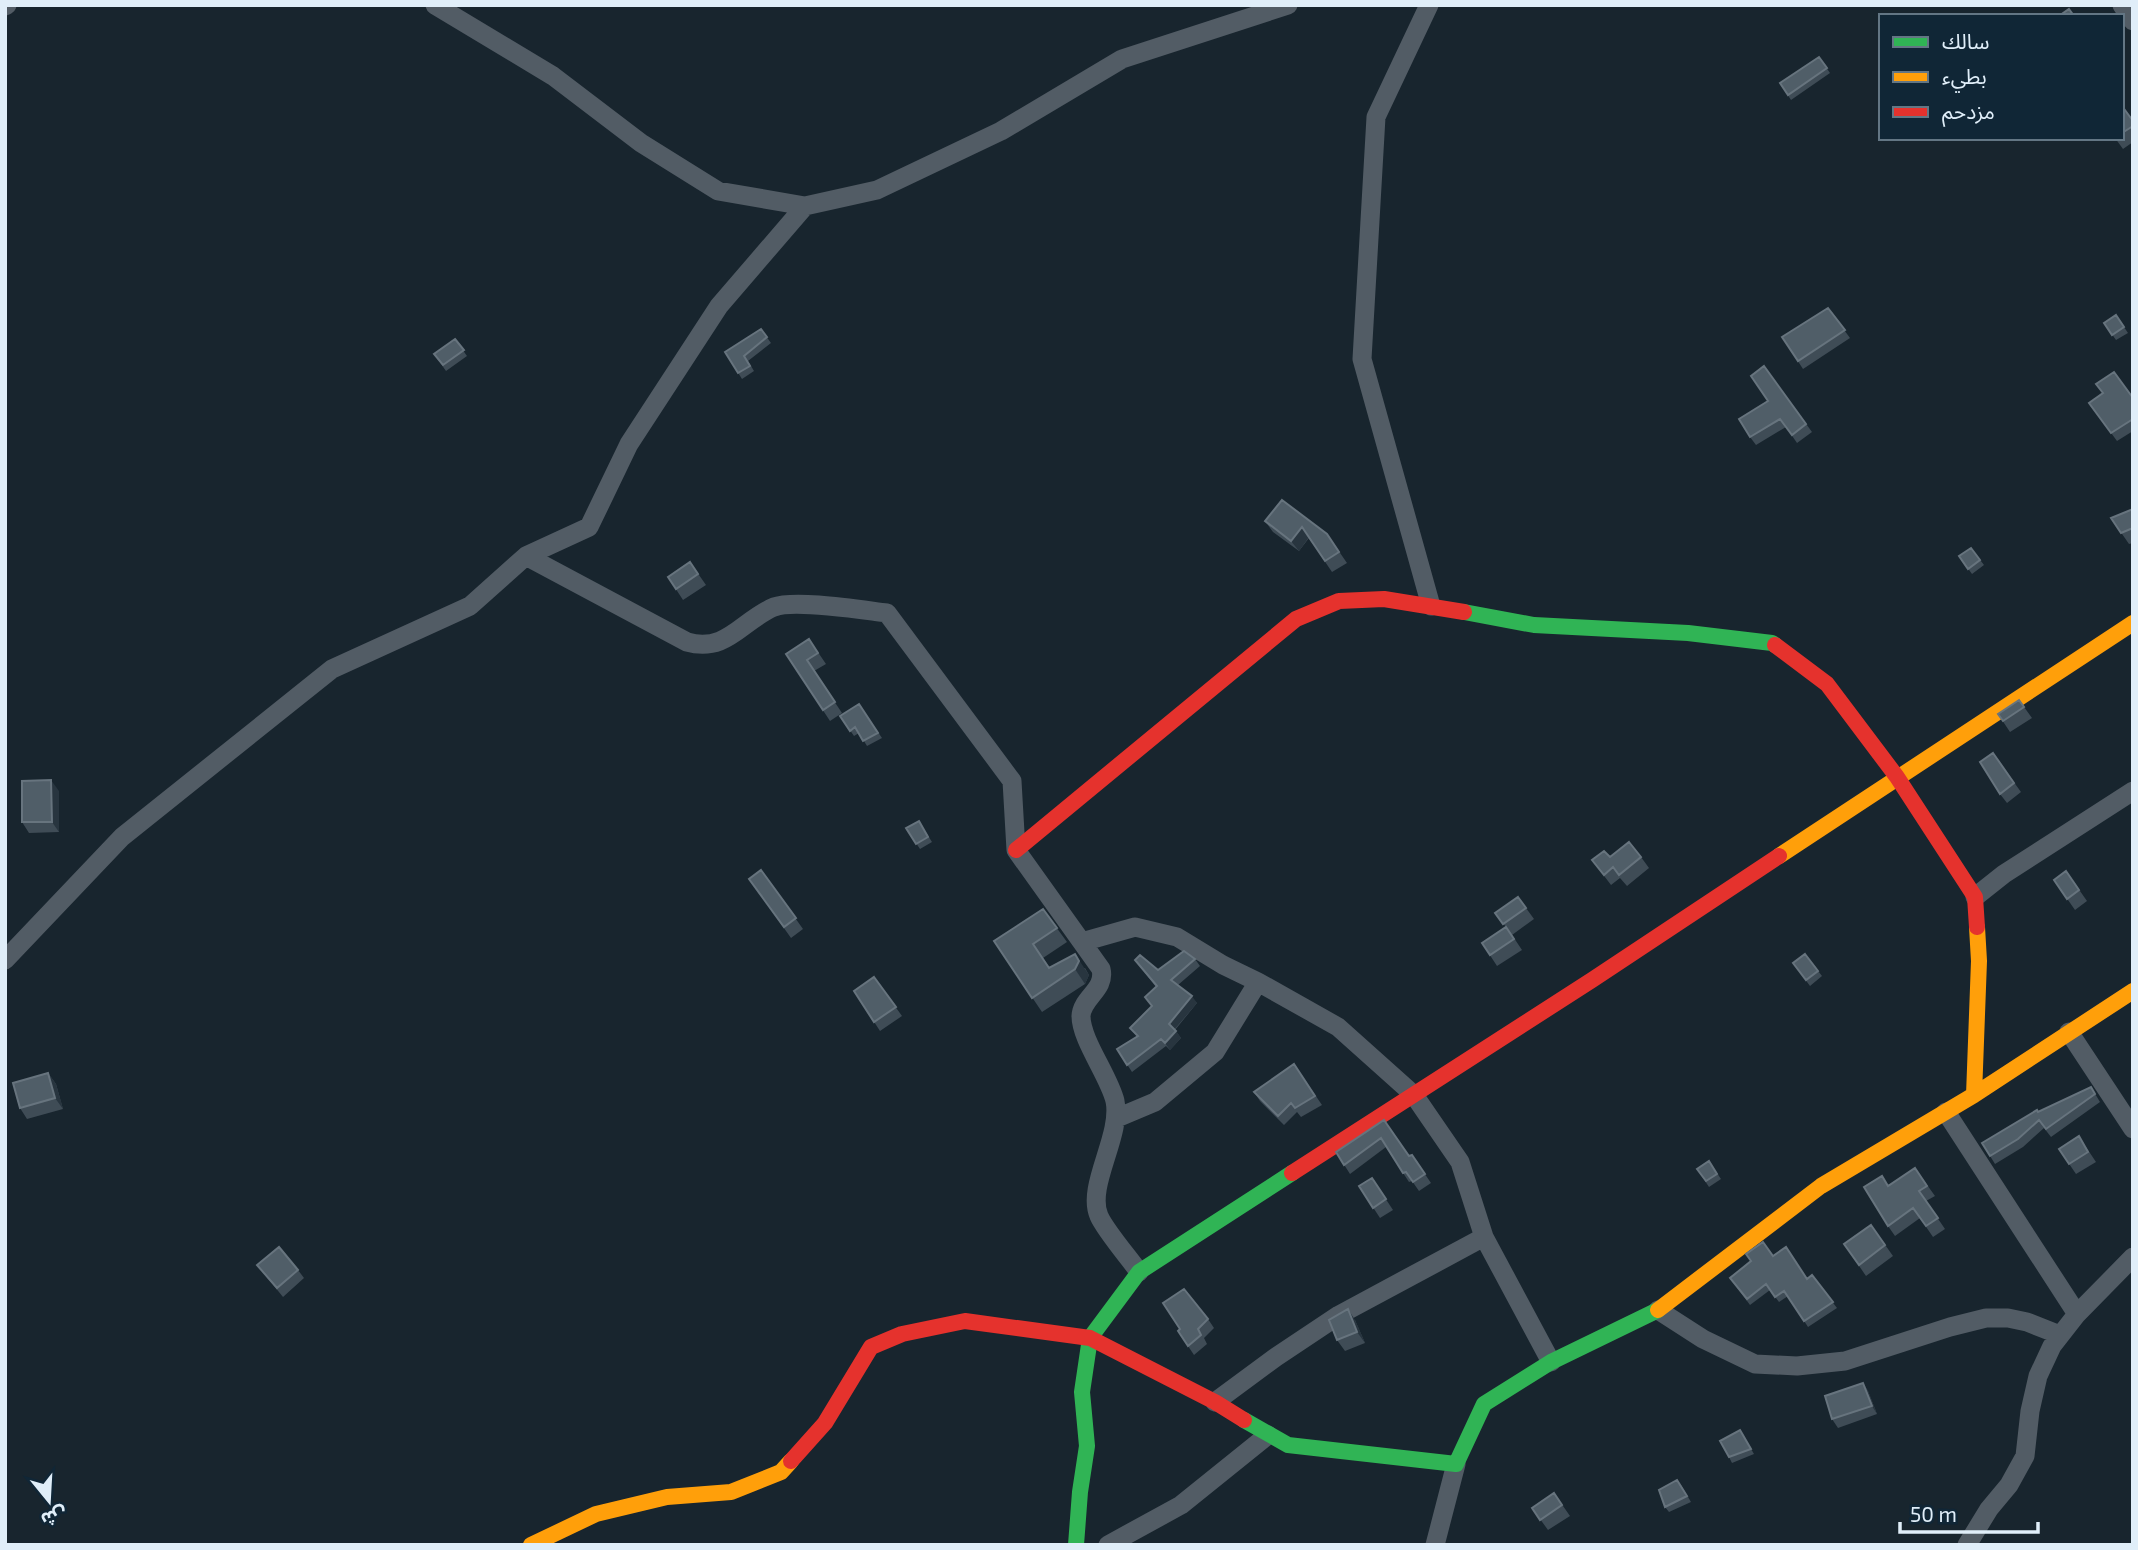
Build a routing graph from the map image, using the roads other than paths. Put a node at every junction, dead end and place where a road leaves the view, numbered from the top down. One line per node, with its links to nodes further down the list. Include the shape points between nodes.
1 (435, 5): 6 (street, via 553,76 641,143 718,191)
2 (1288, 5): 6 (street, via 1122,60 1001,131 877,190)
3 (1429, 5): 8 (street, via 1376,117 1362,359)
4 (2122, 5): 5 (street)
5 (2133, 21)
6 (805, 206): 7 (street, via 719,306 629,444 589,527)
7 (526, 556): 12 (street, via 700,646 713,645 775,607 804,603 887,612 1012,781); 15 (street, via 470,606 332,669 122,837)
8 (1431, 606): 10 (street, via 1534,625 1688,633 1772,643 1828,684); 12 (street, via 1384,599 1339,601 1296,619)
9 (2133, 623): 10 (street)
10 (1897, 777): 13 (street); 19 (street)
11 (2133, 791): 13 (street)
12 (1016, 850): 14 (street)
13 (1975, 897): 20 (street, via 1979,961)
14 (1082, 942): 16 (street, via 1135,928 1177,937); 22 (street, via 1102,975 1081,1019 1114,1098)
15 (5, 960)
16 (1258, 982): 19 (street, via 1338,1027); 22 (street, via 1215,1052 1155,1102)
17 (2133, 990): 18 (street)
18 (2069, 1032): 20 (street); 23 (street)
19 (1414, 1095): 24 (street, via 1460,1162); 26 (street)
20 (1974, 1095): 21 (street)
21 (1946, 1112): 27 (street, via 1821,1186); 28 (street)
22 (1117, 1118): 26 (street, via 1096,1196 1098,1215)
23 (2133, 1129)
24 (1484, 1237): 31 (street); 32 (street, via 1339,1315)
25 (2133, 1257): 28 (street)
26 (1139, 1272): 30 (street)
27 (1658, 1310): 29 (street, via 1755,1364 1845,1361 1986,1318 2027,1322); 31 (street)
28 (2077, 1314): 29 (street)
29 (2060, 1335): 39 (street, via 2038,1376 2025,1456)
30 (1090, 1338): 32 (street); 35 (street, via 965,1321 902,1334 871,1347 825,1423 782,1472 731,1492 667,1497 596,1514); 36 (street, via 1082,1392 1087,1446)
31 (1550, 1362): 34 (street, via 1485,1404)
32 (1215, 1402): 33 (street)
33 (1268, 1435): 34 (street, via 1288,1445); 37 (street, via 1181,1505)
34 (1456, 1464): 38 (street)
35 (531, 1545)
36 (1076, 1545)
37 (1108, 1545)
38 (1435, 1545)
39 (1967, 1545)

